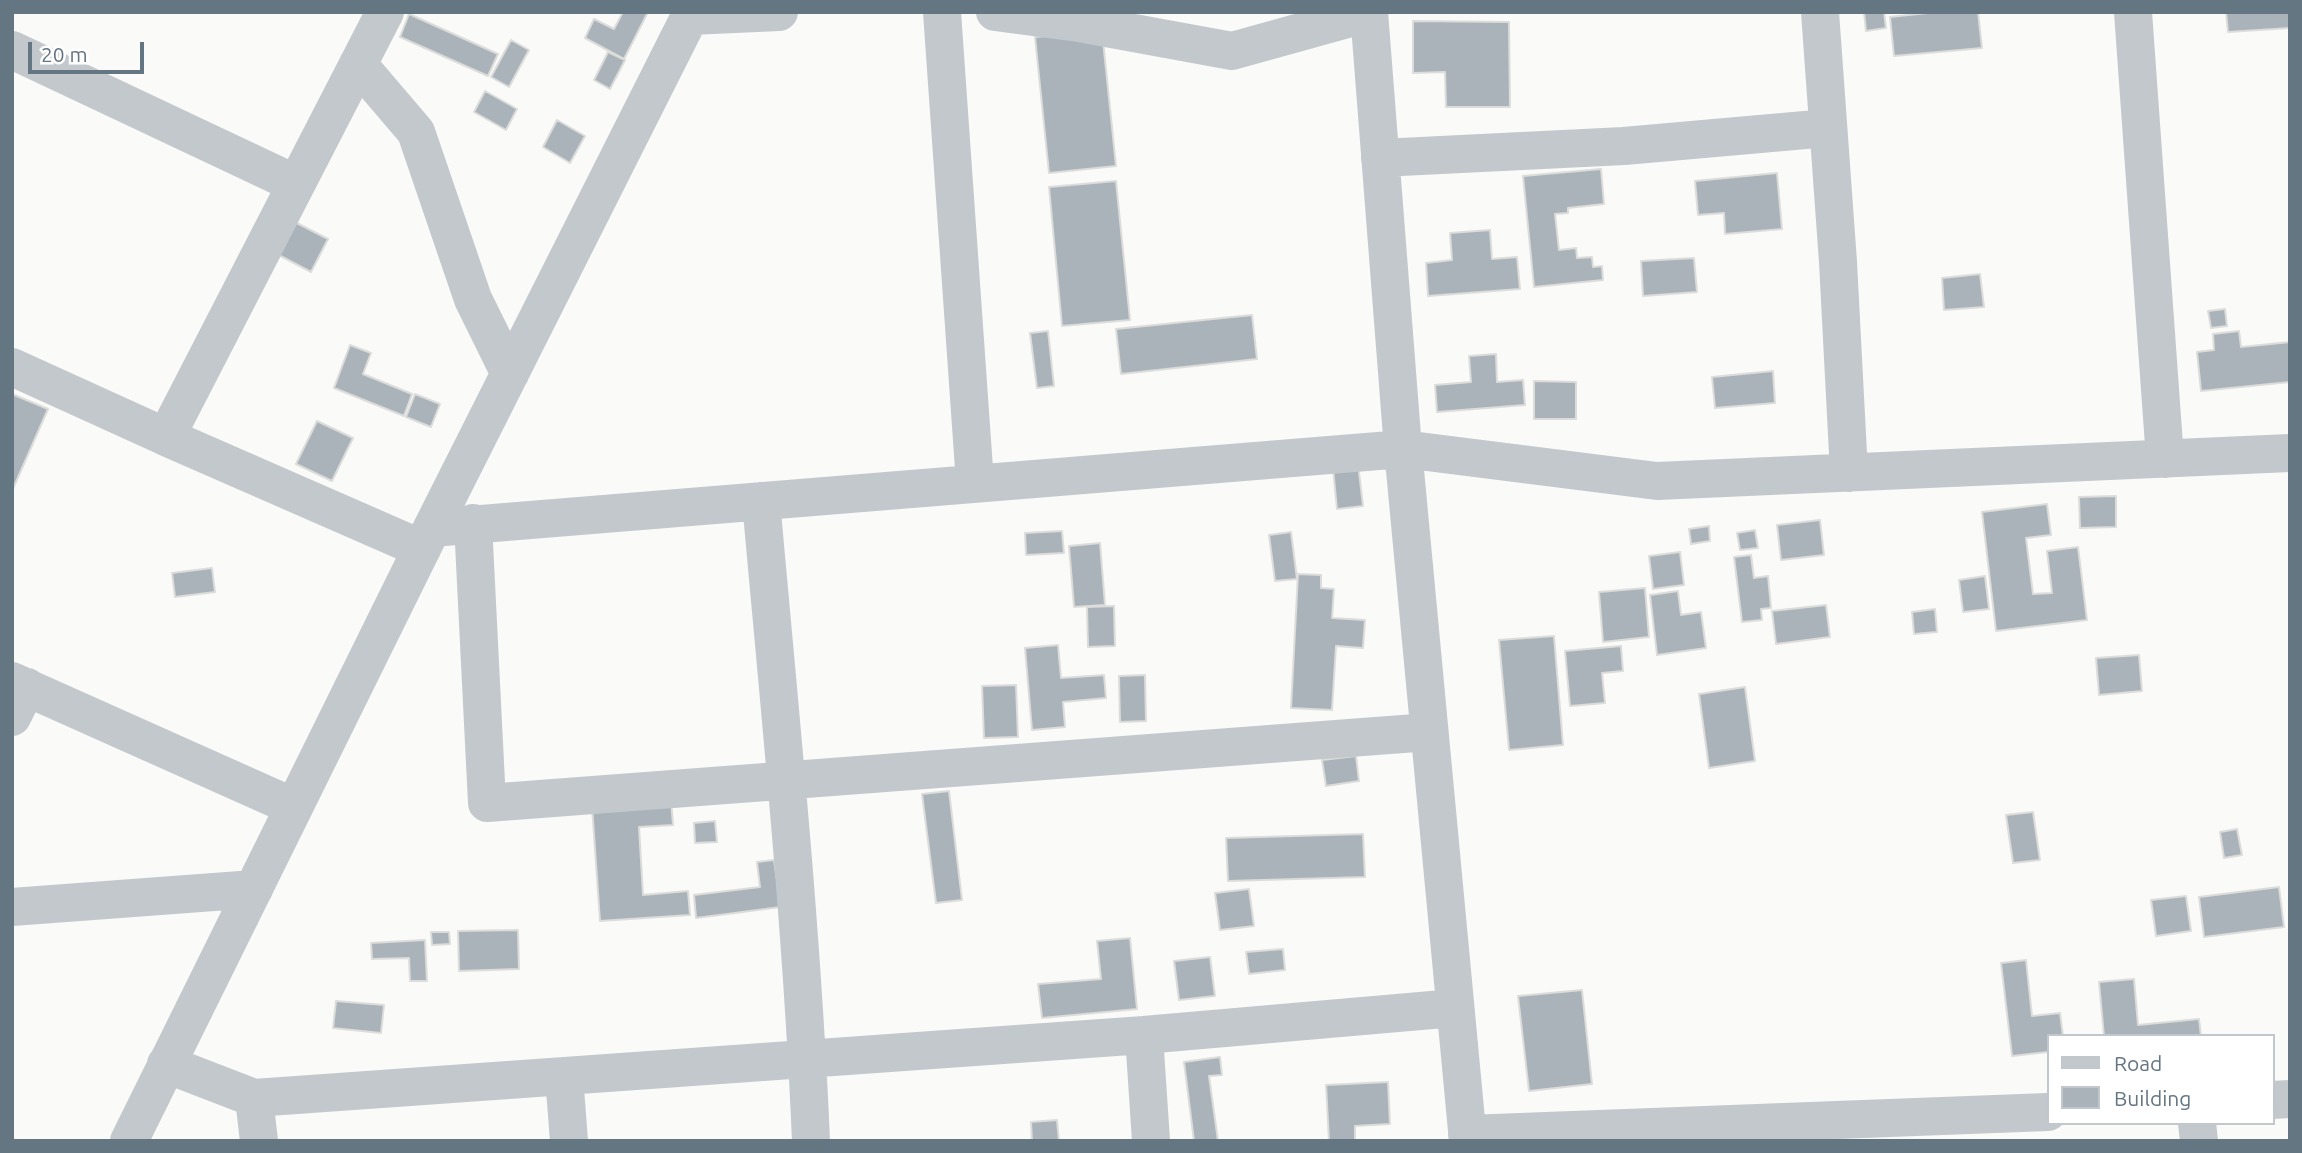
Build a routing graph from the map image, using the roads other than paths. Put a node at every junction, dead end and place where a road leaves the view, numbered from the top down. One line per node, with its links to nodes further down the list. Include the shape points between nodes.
1 (385, 12): 11 (street)
2 (779, 12): 8 (street)
3 (942, 12): 22 (street)
4 (995, 12): 9 (street, via 1079,23)
5 (1820, 12): 12 (street)
6 (2133, 12): 20 (street)
7 (1369, 13): 9 (street, via 1231,51); 13 (street)
8 (691, 14): 16 (street)
9 (1160, 25)
10 (12, 50): 14 (street)
11 (358, 64): 14 (street); 16 (street, via 416,132 473,299)
12 (1828, 128): 13 (street, via 1624,146); 21 (street)
13 (1380, 158): 18 (street)
14 (296, 184): 17 (street)
15 (12, 367): 17 (street)
16 (510, 373): 25 (street)
17 (166, 437): 25 (street)
18 (1403, 449): 21 (street, via 1657,481); 22 (street); 27 (street)
19 (2290, 453): 20 (street)
20 (2165, 459): 21 (street)
21 (1849, 473)
22 (975, 483): 23 (street)
23 (761, 501): 24 (street); 28 (street)
24 (473, 523): 25 (street); 28 (street, via 486,803)
25 (427, 538): 29 (street)
26 (17, 695): 29 (street)
27 (1429, 732): 28 (street); 32 (street)
28 (787, 781): 34 (street)
29 (294, 807): 30 (street)
30 (254, 889): 31 (street); 35 (street)
31 (12, 907)
32 (1455, 1008): 33 (street); 40 (street)
33 (1144, 1035): 34 (street); 45 (street)
34 (808, 1059): 36 (street); 44 (street)
35 (166, 1064): 37 (street); 41 (street)
36 (564, 1076): 37 (street); 43 (street)
37 (254, 1098): 42 (street)
38 (2046, 1112): 39 (street)
39 (1882, 1130): 40 (street)
40 (1467, 1137)
41 (129, 1141)
42 (259, 1141)
43 (569, 1141)
44 (811, 1141)
45 (1151, 1141)

